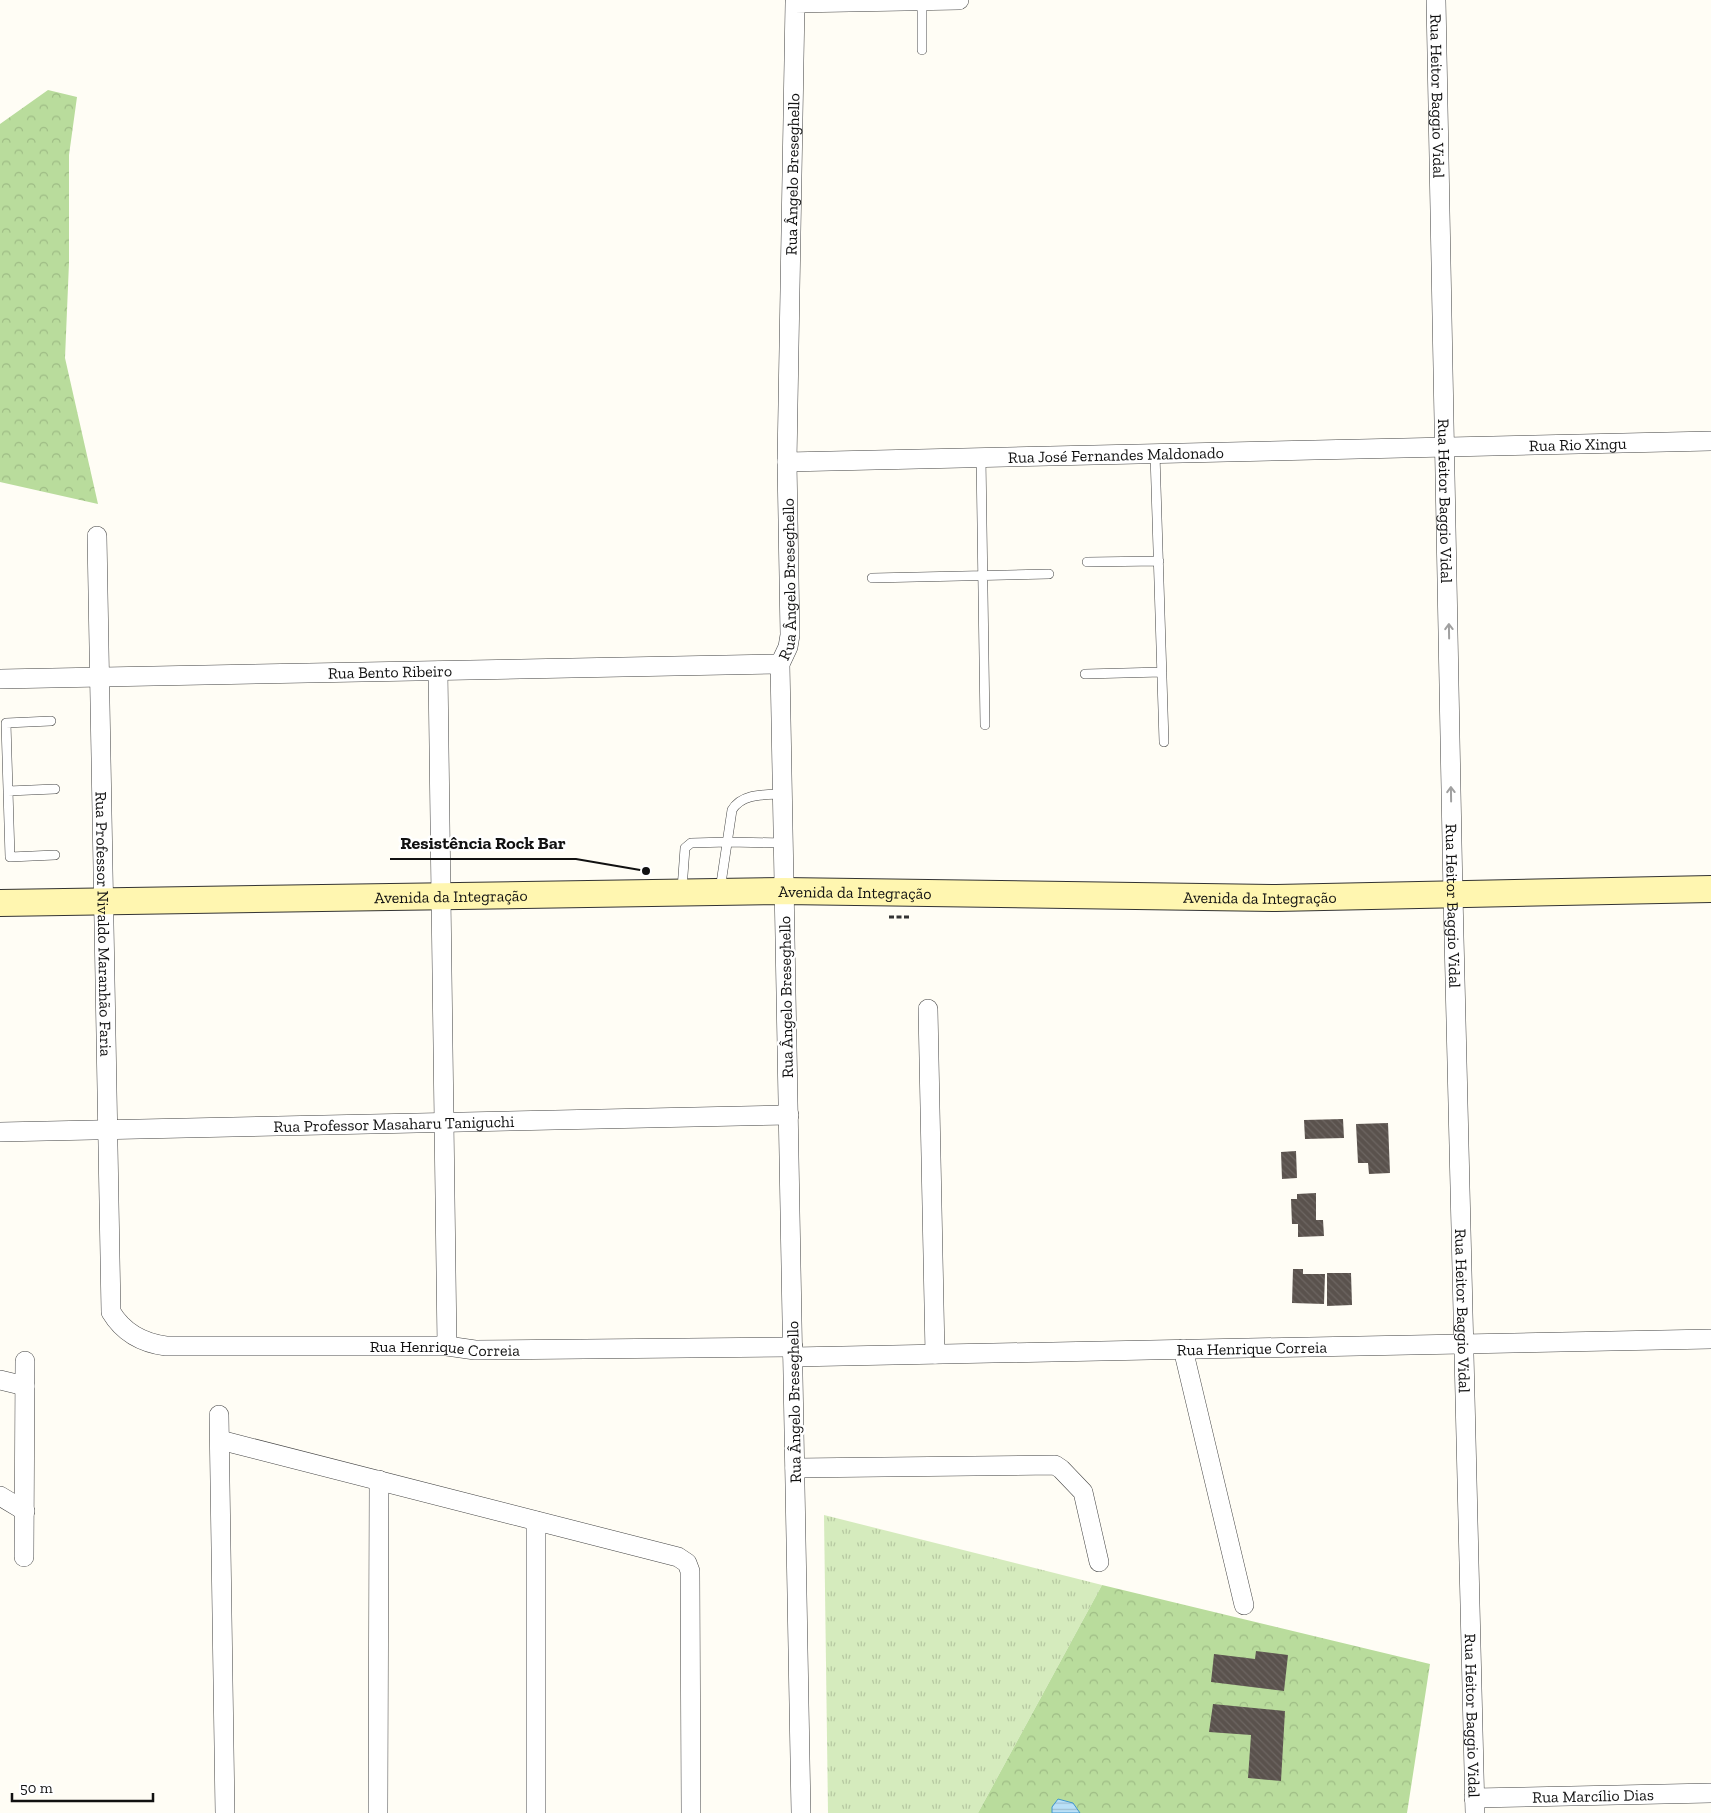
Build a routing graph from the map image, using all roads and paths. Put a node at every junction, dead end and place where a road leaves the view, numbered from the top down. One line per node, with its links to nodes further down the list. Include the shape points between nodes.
1 (959, 0): 3 (street)
2 (1436, 0): 6 (street, Rua Heitor Baggio Vidal)
3 (922, 1): 4 (lane); 9 (street, Rua Ângelo Breseghello, via 795,3)
4 (922, 50)
5 (1711, 441): 6 (street, Rua Rio Xingu)
6 (1445, 447): 7 (street, Rua José Fernandes Maldonado); 36 (street, Rua Heitor Baggio Vidal, one-way to 6)
7 (1156, 454): 8 (street, Rua José Fernandes Maldonado); 11 (lane)
8 (981, 457): 9 (street, Rua José Fernandes Maldonado); 14 (lane)
9 (787, 462): 16 (street, Rua Ângelo Breseghello, via 790,635)
10 (97, 536): 20 (street, Rua Professor Nivaldo Maranhão Faria)
11 (1159, 561): 12 (lane); 18 (lane)
12 (1087, 562)
13 (1049, 574): 14 (lane)
14 (983, 575): 15 (lane); 23 (lane)
15 (872, 578)
16 (780, 664): 17 (street, Rua Bento Ribeiro); 28 (street, Rua Ângelo Breseghello)
17 (438, 671): 20 (street, Rua Bento Ribeiro); 37 (street)
18 (1162, 672): 19 (lane); 24 (lane)
19 (1084, 674)
20 (100, 677): 21 (street, Rua Bento Ribeiro); 38 (street, Rua Professor Nivaldo Maranhão Faria)
21 (0, 679)
22 (51, 721): 25 (lane, via 6,723)
23 (985, 725)
24 (1164, 742)
25 (4, 777): 27 (lane)
26 (55, 789): 27 (lane)
27 (8, 791): 31 (lane, via 10,856)
28 (783, 794): 29 (lane, via 748,797 736,803 732,810); 30 (street, Rua Ângelo Breseghello)
29 (728, 842): 30 (lane); 34 (lane, via 691,843 685,848); 35 (lane)
30 (784, 843): 33 (street, Rua Ângelo Breseghello)
31 (55, 855)
32 (1711, 889): 36 (main road, Avenida da Integração)
33 (784, 891): 35 (main road, Avenida da Integração); 36 (main road, Avenida da Integração, via 1207,898); 41 (street, Rua Ângelo Breseghello)
34 (681, 892): 35 (main road, Avenida da Integração); 37 (main road, Avenida da Integração)
35 (720, 892)
36 (1453, 895): 47 (street, Rua Heitor Baggio Vidal)
37 (441, 896): 38 (main road, Avenida da Integração); 42 (street)
38 (103, 902): 39 (main road, Avenida da Integração); 43 (street, Rua Professor Nivaldo Maranhão Faria)
39 (0, 903)
40 (928, 1009): 51 (street)
41 (788, 1115): 42 (street, Rua Professor Masaharu Taniguchi); 50 (street, Rua Ângelo Breseghello)
42 (444, 1123): 43 (street, Rua Professor Masaharu Taniguchi); 48 (street)
43 (108, 1130): 44 (street, Rua Professor Masaharu Taniguchi); 45 (street, Rua Professor Nivaldo Maranhão Faria)
44 (0, 1132)
45 (110, 1312): 48 (street, Rua Henrique Correia, via 133,1335 166,1346)
46 (1711, 1338): 47 (street, Rua Henrique Correia)
47 (1464, 1344): 49 (street, Rua Henrique Correia); 66 (street, Rua Heitor Baggio Vidal)
48 (447, 1346): 50 (street, Rua Henrique Correia, via 475,1350)
49 (1183, 1349): 51 (street, Rua Henrique Correia); 64 (street)
50 (793, 1352): 51 (street, Rua Henrique Correia); 57 (street, Rua Ângelo Breseghello)
51 (935, 1354)
52 (25, 1361): 54 (street)
53 (0, 1380): 54 (street)
54 (25, 1386): 60 (street)
55 (219, 1415): 56 (street)
56 (220, 1440): 58 (street); 67 (street)
57 (795, 1468): 63 (street, via 1055,1465 1083,1492); 71 (street, Rua Ângelo Breseghello)
58 (379, 1480): 61 (street); 68 (street)
59 (0, 1496): 60 (street)
60 (25, 1511): 62 (street)
61 (536, 1521): 69 (street); 70 (street, via 678,1557 687,1563 690,1571)
62 (24, 1556)
63 (1099, 1562)
64 (1244, 1605)
65 (1711, 1793): 66 (street, Rua Marcílio Dias)
66 (1474, 1805)
67 (225, 1813)
68 (378, 1813)
69 (536, 1813)
70 (691, 1813)
71 (801, 1813)

